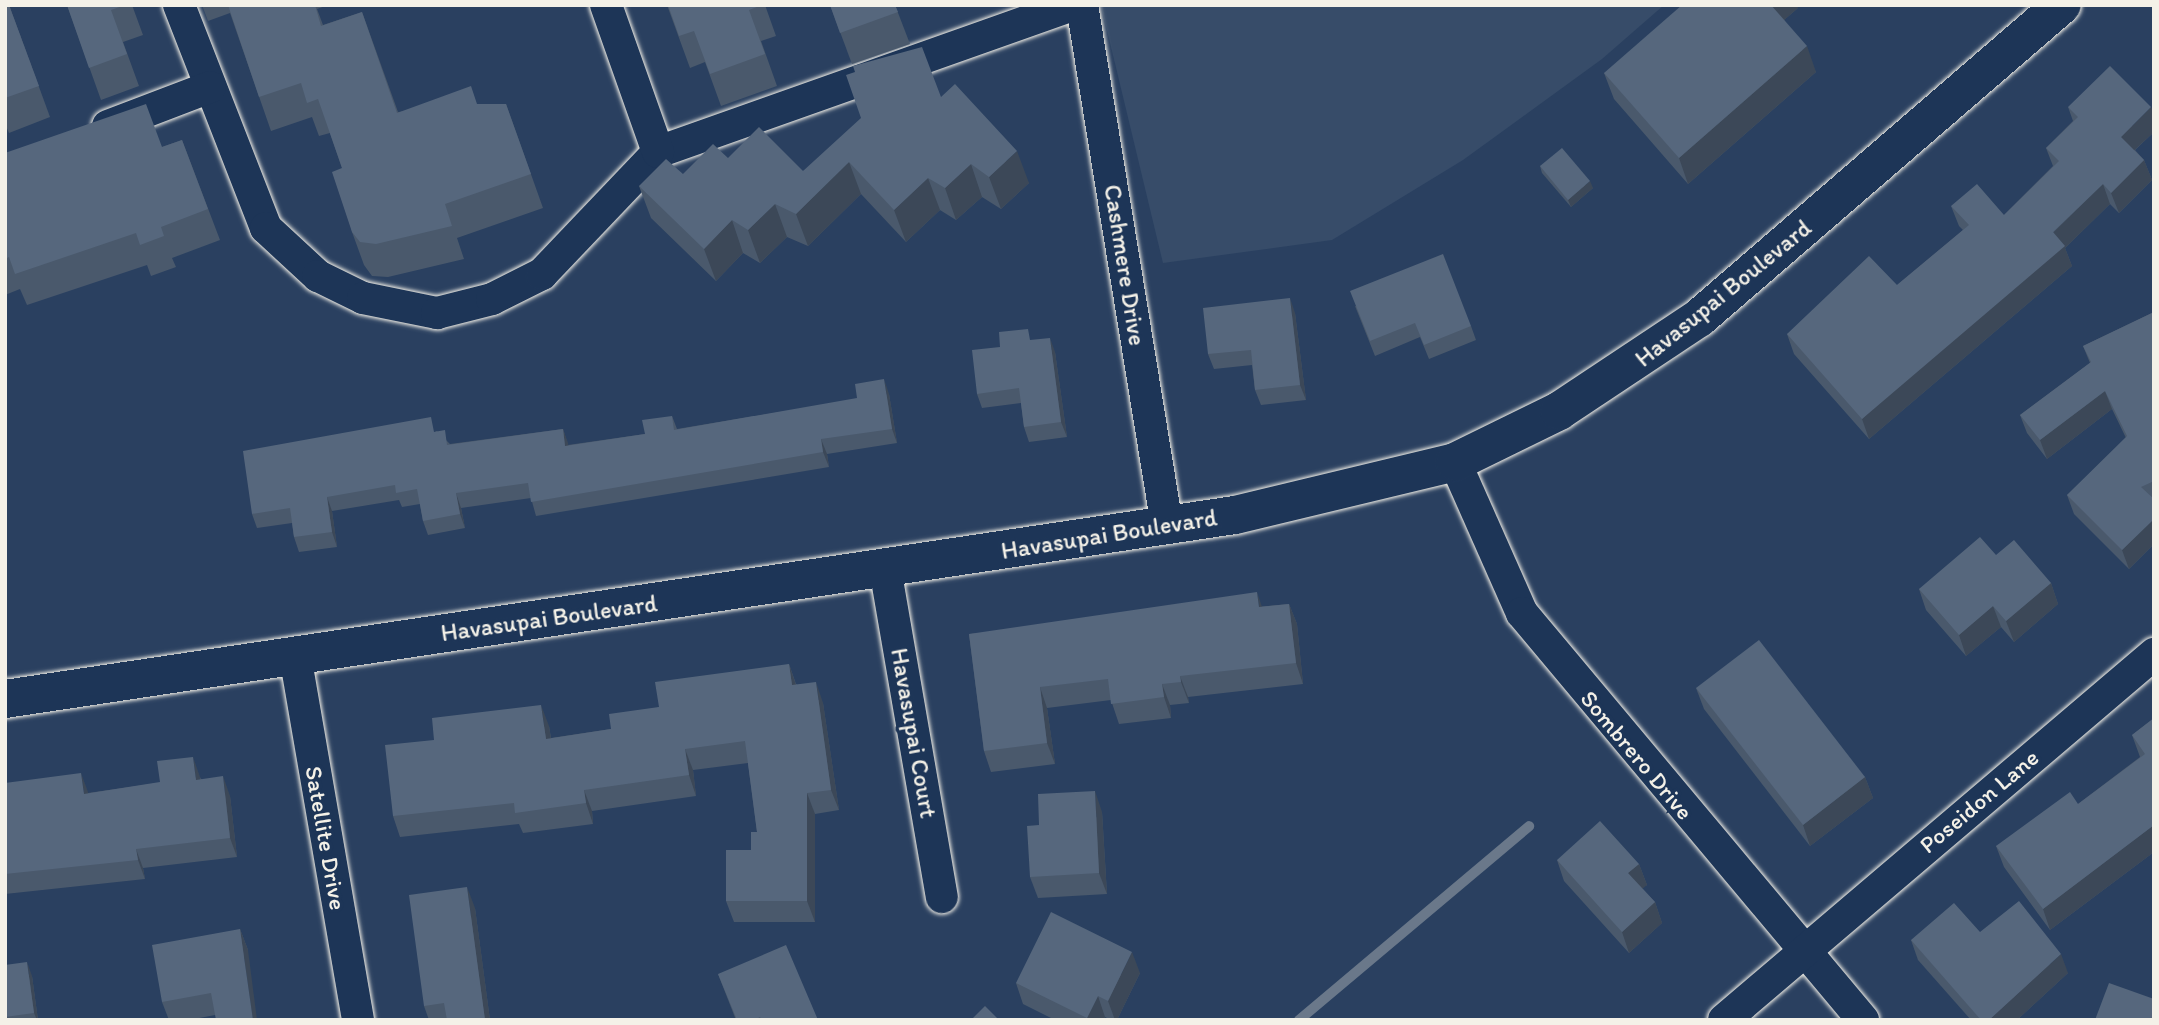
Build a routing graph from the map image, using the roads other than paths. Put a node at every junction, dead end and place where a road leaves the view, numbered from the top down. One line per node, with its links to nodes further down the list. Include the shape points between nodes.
1 (179, 5): 6 (street)
2 (606, 5): 8 (street)
3 (1074, 5): 8 (street)
4 (1082, 5): 10 (street, Cashmere Drive)
5 (2062, 5): 9 (street, Havasupai Boulevard, via 1699,318 1626,372)
6 (210, 87): 7 (street); 8 (street, via 254,206 278,242 318,275 363,298 421,312 458,312 542,274)
7 (82, 136)
8 (658, 152)
9 (1455, 462): 10 (street, Havasupai Boulevard, via 1330,497); 16 (street, Sombrero Drive, via 1522,613)
10 (1167, 526): 11 (street, Havasupai Boulevard)
11 (885, 568): 13 (street, Havasupai Boulevard); 15 (street, Havasupai Court)
12 (2154, 654): 16 (street, Poseidon Lane)
13 (295, 655): 14 (street, Havasupai Boulevard); 17 (street, Satellite Drive)
14 (5, 699)
15 (943, 897)
16 (1804, 949): 18 (street, Poseidon Lane); 19 (street, Sombrero Drive)
17 (358, 1020)
18 (1724, 1020)
19 (1863, 1020)

